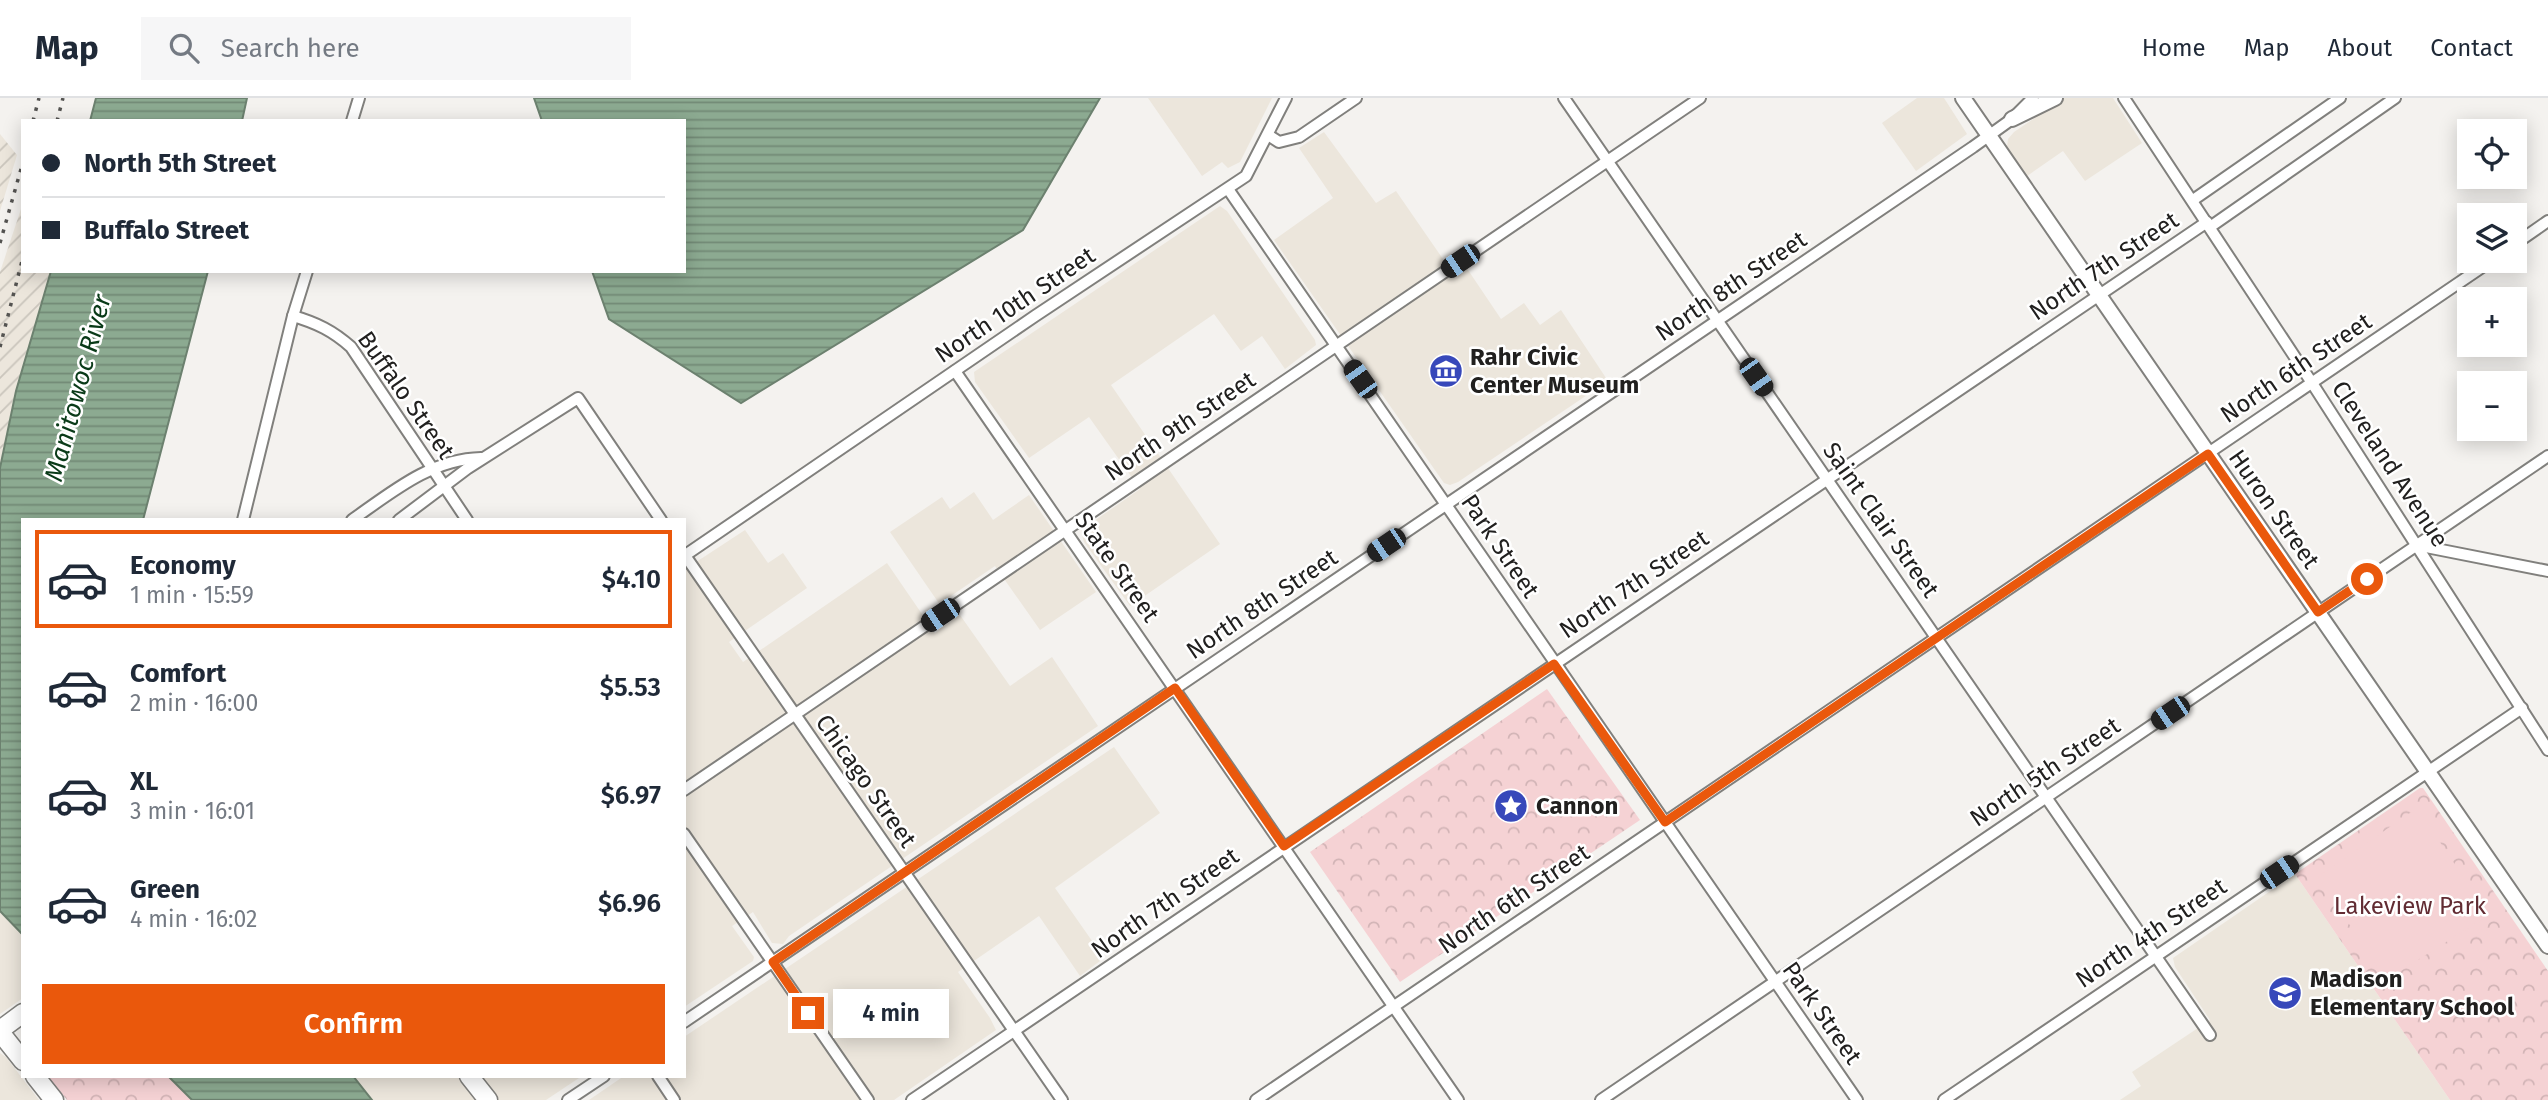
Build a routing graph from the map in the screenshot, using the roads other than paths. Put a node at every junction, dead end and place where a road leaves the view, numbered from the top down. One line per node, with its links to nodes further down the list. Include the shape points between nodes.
1 (359, 98): 12 (street)
2 (1286, 98): 14 (street, North 10th Street)
3 (1356, 98): 14 (street, via 1299,137 1279,142)
4 (1564, 98): 16 (street, Saint Clair Street)
5 (1700, 98): 16 (street, North 9th Street)
6 (1963, 98): 15 (street, Huron Street)
7 (2033, 98): 13 (street, North 8th Street)
8 (2055, 98): 13 (street)
9 (2124, 98): 18 (street, Cleveland Avenue)
10 (2340, 98): 18 (street)
11 (2395, 98): 20 (street, North 7th Street)
12 (353, 119)
13 (2012, 119): 15 (street, North 8th Street)
14 (1268, 135): 17 (street, North 10th Street, via 1246,176)
15 (1989, 136): 24 (street, Huron Street); 26 (street, North 8th Street)
16 (1608, 161): 26 (street, Saint Clair Street); 27 (street, North 9th Street)
17 (1228, 188): 27 (street, Park Street); 28 (street, North 10th Street)
18 (2193, 200): 20 (street, Cleveland Avenue)
19 (2548, 221): 21 (street)
20 (2208, 224): 24 (street, North 7th Street); 29 (street, Cleveland Avenue)
21 (2527, 236)
22 (306, 273): 25 (street)
23 (2473, 273): 29 (street, North 6th Street)
24 (2098, 295): 30 (street, Huron Street); 34 (street, North 7th Street)
25 (293, 316): 33 (street, Buffalo Street, via 334,332 351,347); 37 (street)
26 (1717, 321): 34 (street, Saint Clair Street); 36 (street, North 8th Street)
27 (1336, 346): 36 (street, Park Street); 42 (street, North 9th Street)
28 (955, 371): 42 (street, State Street); 44 (street, North 10th Street)
29 (2312, 383): 30 (street, North 6th Street); 43 (street, Cleveland Avenue)
30 (2208, 454): 47 (street, Huron Street); 48 (street, North 6th Street)
31 (2548, 456): 43 (street, North 5th Street)
32 (484, 457): 33 (street); 35 (street); 41 (street, via 578,398)
33 (432, 468): 35 (street, Buffalo Street); 38 (street)
34 (1827, 479): 48 (street, Saint Clair Street); 49 (street, North 7th Street)
35 (444, 487): 39 (street); 40 (street, Buffalo Street)
36 (1447, 504): 49 (street, Park Street); 50 (street, North 8th Street)
37 (243, 518)
38 (355, 518)
39 (402, 518)
40 (466, 518)
41 (660, 518)
42 (1066, 529): 50 (street, State Street); 52 (street, North 9th Street)
43 (2416, 545): 46 (street); 47 (street, North 5th Street); 51 (street, Cleveland Avenue)
44 (686, 554)
45 (686, 558): 52 (street, Chicago Street)
46 (2548, 571)
47 (2318, 612): 54 (street, Huron Street); 56 (street, North 5th Street)
48 (1937, 638): 56 (street, Saint Clair Street); 57 (street, North 6th Street)
49 (1554, 664): 57 (street, Park Street); 59 (street, North 7th Street)
50 (1175, 688): 59 (street, State Street); 60 (street, North 8th Street)
51 (2522, 708): 53 (street, Cleveland Avenue); 54 (street, North 4th Street)
52 (794, 715): 55 (street, North 9th Street); 60 (street, Chicago Street)
53 (2548, 750)
54 (2428, 771): 61 (street, Huron Street); 63 (street, North 4th Street)
55 (686, 789)
56 (2046, 798): 63 (street, Saint Clair Street); 65 (street, North 5th Street)
57 (1665, 822): 65 (street, Park Street); 66 (street, North 6th Street)
58 (686, 837): 64 (street)
59 (1284, 846): 66 (street, State Street); 70 (street, North 7th Street)
60 (904, 873): 64 (street, North 8th Street); 70 (street, Chicago Street)
61 (2543, 928): 62 (street, Huron Street)
62 (2548, 946)
63 (2156, 956): 71 (street, Saint Clair Street); 88 (street, North 4th Street)
64 (773, 962): 68 (street, North 8th Street); 81 (street)
65 (1775, 982): 86 (street, North 5th Street); 87 (street, Park Street)
66 (1393, 1006): 84 (street, North 6th Street); 85 (street, State Street)
67 (21, 1015): 69 (main road)
68 (686, 1021)
69 (0, 1031): 72 (main road)
70 (1015, 1032): 82 (street, North 7th Street); 83 (street, Chicago Street)
71 (2210, 1035)
72 (21, 1058)
73 (37, 1078): 77 (main road)
74 (471, 1078): 78 (main road)
75 (601, 1078): 79 (street)
76 (658, 1078): 80 (street)
77 (54, 1100)
78 (488, 1100)
79 (568, 1100)
80 (674, 1100)
81 (868, 1100)
82 (912, 1100)
83 (1062, 1100)
84 (1256, 1100)
85 (1458, 1100)
86 (1601, 1100)
87 (1857, 1100)
88 (1944, 1100)

